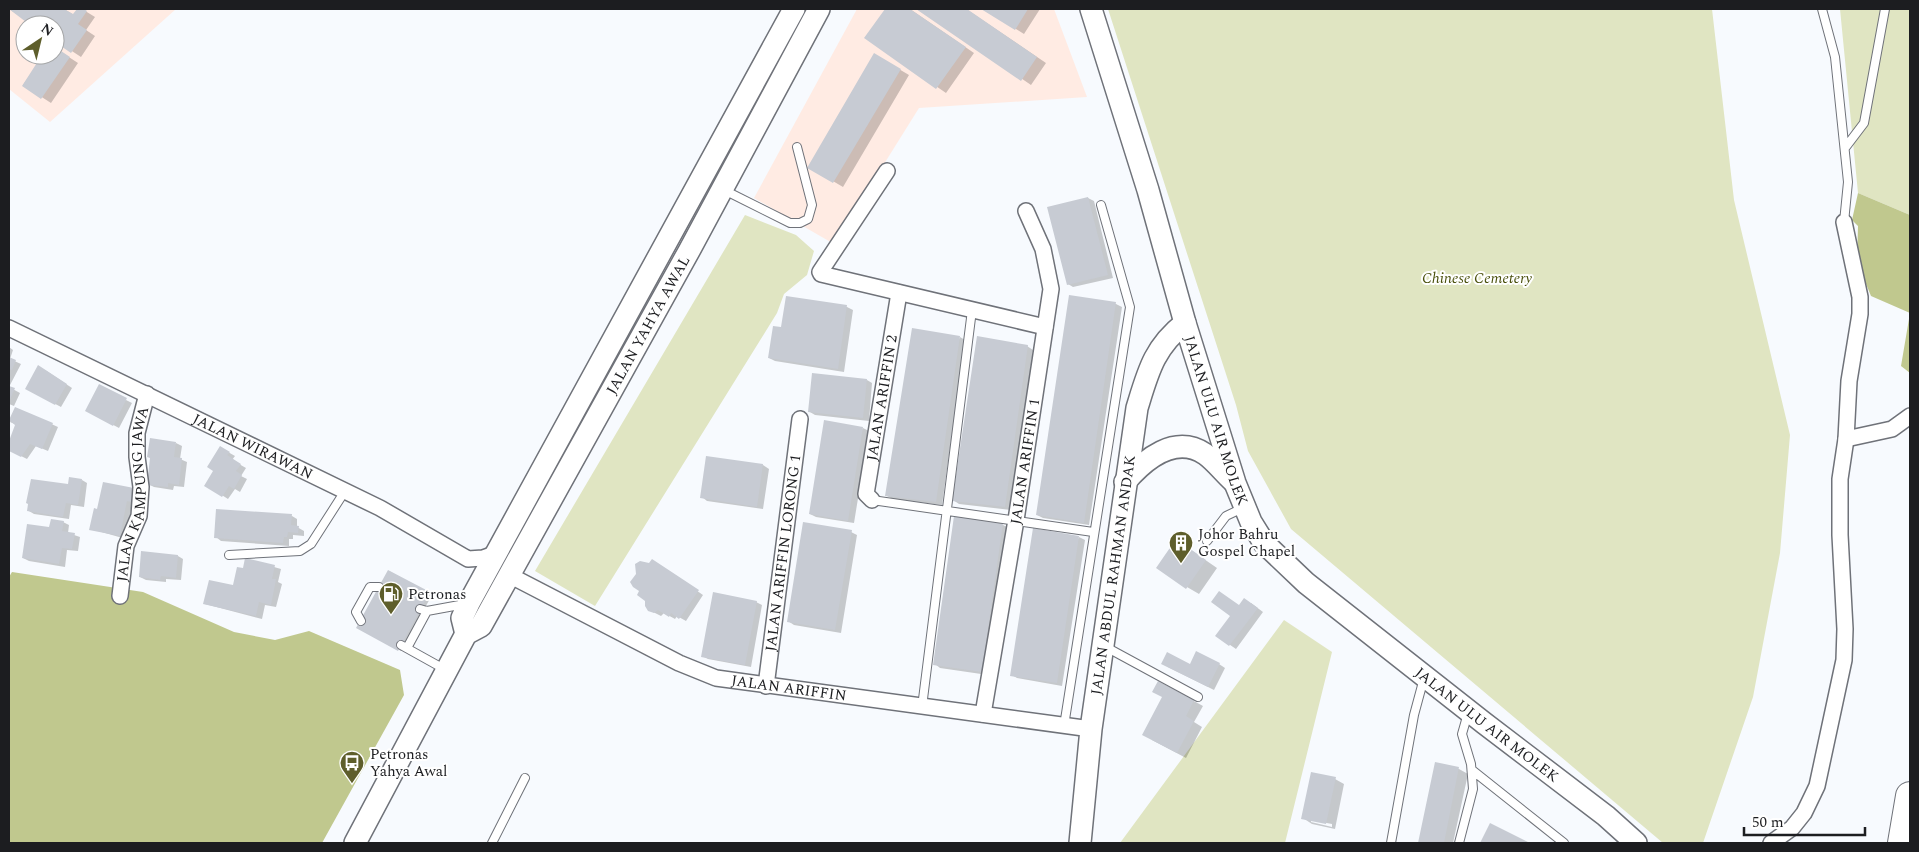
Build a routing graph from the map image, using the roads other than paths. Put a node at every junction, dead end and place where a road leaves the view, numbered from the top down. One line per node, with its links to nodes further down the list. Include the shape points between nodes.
1 (794, 9): 31 (street, JALAN YAHYA AWAL)
2 (820, 9): 9 (street, JALAN YAHYA AWAL)
3 (1092, 9): 15 (street, JALAN ULU AIR MOLEK)
4 (1822, 9): 7 (lane, via 1835,57)
5 (1885, 9): 7 (lane, via 1864,123)
6 (797, 147): 9 (lane, via 812,206 808,219 790,224)
7 (1845, 148): 12 (lane, via 1848,188)
8 (887, 171): 13 (street, via 820,272 823,276)
9 (722, 189): 34 (street, JALAN YAHYA AWAL)
10 (1100, 205): 29 (lane, via 1130,307)
11 (1026, 211): 16 (street, JALAN ARIFFIN 1, via 1044,249 1050,289)
12 (1844, 222): 21 (street, via 1860,297 1849,381)
13 (899, 293): 14 (street); 25 (street, JALAN ARIFFIN 2, via 866,494)
14 (972, 310): 16 (street); 27 (lane)
15 (1185, 323): 22 (street, JALAN ABDUL RAHMAN ANDAK, via 1168,337 1148,370 1137,408); 23 (street, JALAN ULU AIR MOLEK)
16 (1045, 327): 28 (street, JALAN ARIFFIN 1)
17 (9, 328): 18 (street, JALAN WIRAWAN)
18 (147, 394): 24 (street, JALAN WIRAWAN); 36 (street, JALAN KAMPUNG JAWA, via 136,433 141,488 138,516 126,546)
19 (1910, 416): 21 (street, via 1892,429)
20 (800, 419): 43 (street, JALAN ARIFFIN LORONG 1)
21 (1846, 438): 60 (street, via 1840,478 1845,629 1839,692 1818,786 1792,828)
22 (1125, 482): 23 (street, via 1154,455 1168,448 1191,447 1206,454); 40 (street, JALAN ABDUL RAHMAN ANDAK)
23 (1235, 483): 26 (street, JALAN ULU AIR MOLEK)
24 (345, 491): 32 (lane, via 311,544 300,551); 33 (street, JALAN WIRAWAN)
25 (872, 500): 27 (lane)
26 (1245, 507): 30 (lane, via 1226,516); 42 (street, JALAN ULU AIR MOLEK, via 1264,543 1306,583)
27 (947, 511): 28 (lane); 45 (lane)
28 (1016, 520): 29 (lane); 47 (street, JALAN ARIFFIN 1)
29 (1093, 532): 48 (lane)
30 (1207, 541)
31 (497, 553): 33 (street); 37 (street, JALAN YAHYA AWAL)
32 (229, 555)
33 (468, 559): 37 (street, via 473,573)
34 (509, 575): 39 (street, JALAN YAHYA AWAL, via 481,626); 43 (street, JALAN ARIFFIN, via 679,663 716,678)
35 (379, 587): 38 (lane, via 370,587 356,612)
36 (120, 596)
37 (472, 597): 39 (street, JALAN YAHYA AWAL, via 462,618); 41 (lane, via 424,610 404,646)
38 (361, 621)
39 (466, 634): 41 (street, JALAN YAHYA AWAL)
40 (1102, 645): 44 (lane); 49 (street, JALAN ABDUL RAHMAN ANDAK)
41 (446, 670): 53 (street, JALAN YAHYA AWAL)
42 (1424, 676): 46 (street, JALAN ULU AIR MOLEK); 56 (lane)
43 (766, 686): 45 (street, JALAN ARIFFIN)
44 (1198, 697)
45 (922, 707): 47 (street, JALAN ARIFFIN)
46 (1468, 711): 50 (lane, via 1462,734); 59 (street, JALAN ULU AIR MOLEK, via 1606,816)
47 (983, 714): 48 (street, JALAN ARIFFIN)
48 (1064, 726): 49 (street, JALAN ARIFFIN)
49 (1090, 729): 55 (street, JALAN ABDUL RAHMAN ANDAK)
50 (1472, 770): 57 (lane, via 1473,789); 58 (lane)
51 (525, 778): 54 (lane)
52 (1910, 796): 61 (highway)
53 (355, 843)
54 (492, 843)
55 (1080, 843)
56 (1390, 843)
57 (1459, 843)
58 (1564, 843)
59 (1636, 843)
60 (1772, 843)
61 (1902, 843)

